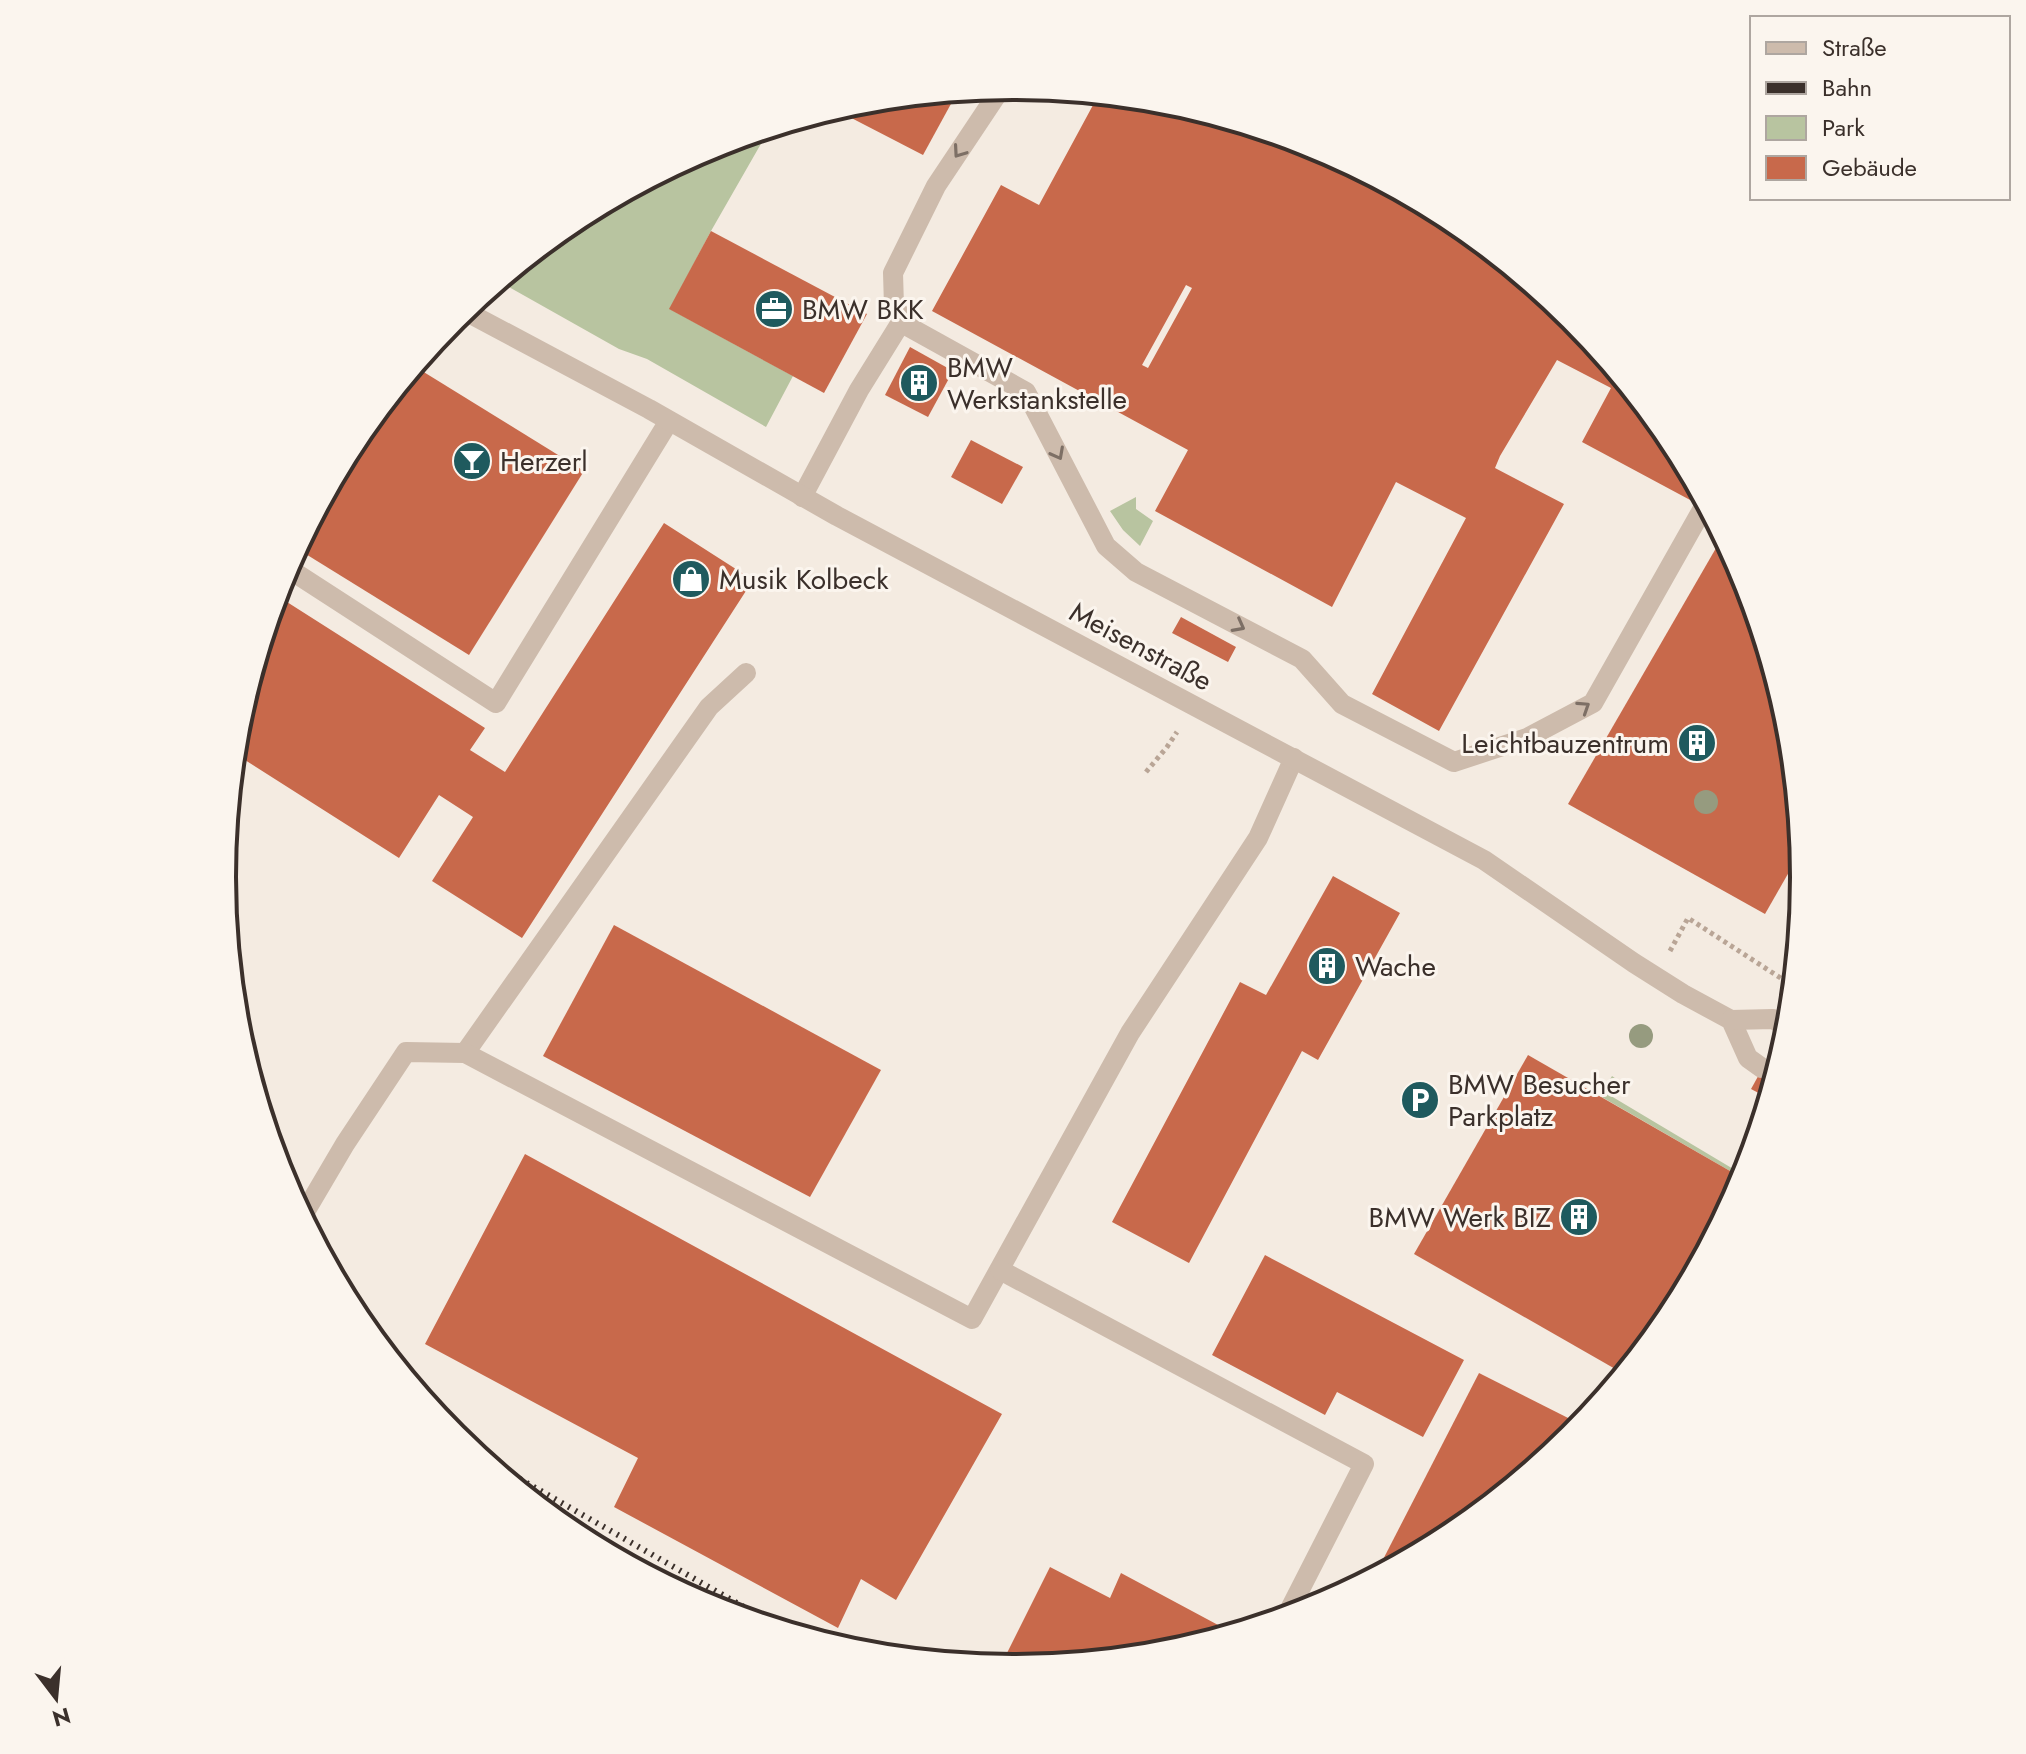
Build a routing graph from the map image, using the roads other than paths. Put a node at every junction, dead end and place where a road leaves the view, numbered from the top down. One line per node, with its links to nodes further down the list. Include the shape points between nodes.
1 (993, 101): 3 (street, one-way to 3, via 936,186 893,273 894,306)
2 (476, 317): 4 (street, Meisenstraße)
3 (903, 319): 5 (street); 6 (street, one-way to 6, via 1026,392 1106,546 1136,572 1302,659 1342,704 1454,762 1527,738 1593,703)
4 (669, 421): 5 (street, Meisenstraße); 7 (street, via 496,703)
5 (802, 497): 9 (street, Meisenstraße)
6 (1700, 514)
7 (297, 574)
8 (746, 673): 12 (street, via 709,707)
9 (1294, 758): 10 (street, Meisenstraße, via 1484,860 1655,976); 15 (street, via 1258,838 1130,1033)
10 (1731, 1020): 11 (street); 13 (street, via 1748,1058)
11 (1776, 1021)
12 (465, 1053): 14 (street, via 406,1052); 15 (street, via 972,1319)
13 (1762, 1068)
14 (309, 1205)
15 (1000, 1270): 16 (street, via 1364,1464)
16 (1294, 1601)

